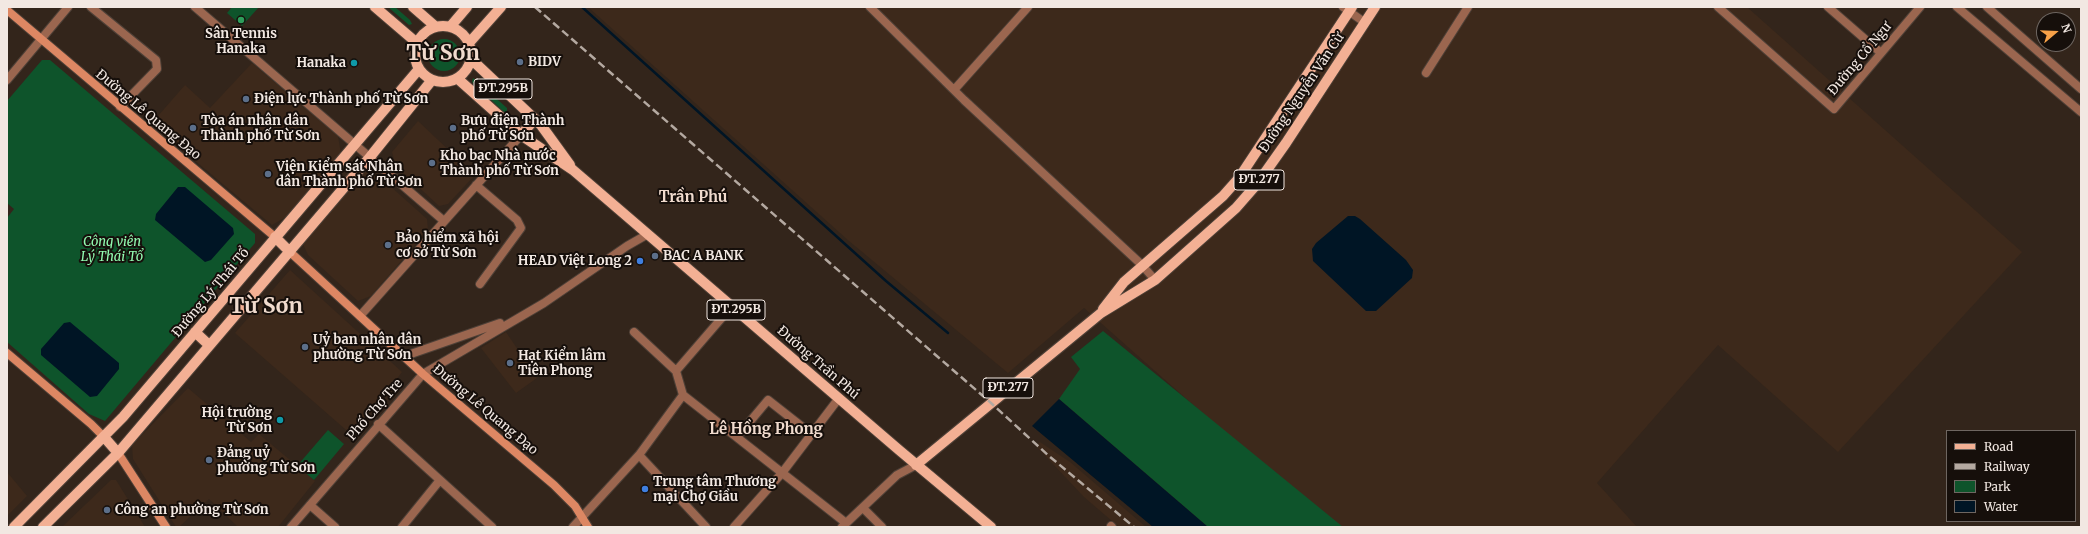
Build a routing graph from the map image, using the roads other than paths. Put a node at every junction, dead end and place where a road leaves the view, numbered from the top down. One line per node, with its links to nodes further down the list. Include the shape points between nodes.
1 (68, 7): 22 (street)
2 (91, 7): 34 (street, via 156,60 157,69)
3 (195, 7): 39 (street)
4 (375, 7): 23 (main road)
5 (413, 7): 20 (main road)
6 (467, 7): 21 (main road)
7 (501, 7): 24 (main road)
8 (870, 7): 33 (street)
9 (1028, 7): 33 (street)
10 (1375, 7): 19 (main road, Đường Nguyễn Văn Cừ / ĐT.277)
11 (1468, 7): 28 (street)
12 (1718, 7): 25 (street, Đường Cổ Ngư, via 1834,109)
13 (1828, 7): 25 (street)
14 (1920, 7): 25 (street, Đường Cổ Ngư)
15 (1957, 7): 35 (street)
16 (1987, 7): 32 (street)
17 (1348, 9): 19 (street); 48 (main road, Đường Nguyễn Văn Cừ / ĐT.277, via 1240,178 1223,196)
18 (7, 10): 22 (main road, Đường Lê Quang Đạo)
19 (1364, 22): 49 (main road, Đường Nguyễn Văn Cừ / ĐT.277, via 1257,184 1236,208)
20 (436, 27): 21 (main road); 23 (main road, via 424,34)
21 (450, 27): 24 (main road, via 462,33)
22 (41, 40): 30 (street); 34 (main road, Đường Lê Quang Đạo)
23 (417, 43): 27 (main road, via 415,56)
24 (469, 43): 26 (main road)
25 (1881, 53)
26 (471, 59): 29 (main road, via 466,71); 36 (main road, Đường Trần Phú / ĐT.295B)
27 (419, 69): 31 (main road); 39 (main road, Đường Lý Thái Tổ)
28 (1426, 74)
29 (458, 79): 31 (main road, via 444,83); 37 (main road, Đường Trần Phú / ĐT.295B)
30 (7, 80)
31 (432, 80): 41 (main road)
32 (2081, 89)
33 (954, 90): 48 (street)
34 (120, 107): 46 (main road, Đường Lê Quang Đạo)
35 (2081, 112)
36 (535, 119): 37 (main road); 38 (main road, Đường Trần Phú / ĐT.295B)
37 (521, 135): 40 (main road, Đường Trần Phú / ĐT.295B); 43 (street)
38 (550, 135): 40 (main road); 42 (main road, Đường Trần Phú / ĐT.295B)
39 (355, 143): 41 (street); 46 (main road, Đường Lý Thái Tổ)
40 (538, 146): 42 (main road, Đường Trần Phú / ĐT.295B)
41 (370, 157): 44 (street); 47 (main road)
42 (574, 170): 45 (main road, Đường Trần Phú / ĐT.295B)
43 (476, 185): 44 (street); 50 (street, via 517,220 521,228)
44 (444, 221): 53 (street)
45 (648, 234): 51 (main road, Đường Trần Phú / ĐT.295B); 54 (street, Phố Chợ Tre)
46 (274, 238): 47 (main road); 55 (main road, Đường Lý Thái Tổ)
47 (290, 252): 53 (main road, Đường Lê Quang Đạo); 57 (main road)
48 (1142, 265): 49 (street); 52 (main road, Đường Nguyễn Văn Cừ / ĐT.277, via 1124,282)
49 (1155, 280): 52 (main road, Đường Nguyễn Văn Cừ / ĐT.277)
50 (480, 284)
51 (732, 306): 60 (street); 63 (main road, Đường Trần Phú / ĐT.295B)
52 (1101, 313): 70 (main road, Đường Nguyễn Văn Cừ / ĐT.277)
53 (360, 316): 59 (main road, Đường Lê Quang Đạo)
54 (516, 318): 59 (street, Phố Chợ Tre); 61 (street, Phố Chợ Tre)
55 (195, 332): 57 (main road); 66 (main road, Đường Lý Thái Tổ)
56 (634, 332): 60 (street)
57 (209, 345): 68 (main road)
58 (7, 353): 66 (main road)
59 (405, 356): 61 (main road, Đường Lê Quang Đạo)
60 (676, 371): 62 (street)
61 (423, 374): 64 (street, Phố Chợ Tre); 75 (main road, Đường Lê Quang Đạo, via 554,485)
62 (682, 394): 67 (street); 69 (street)
63 (838, 398): 65 (street); 70 (main road, Đường Trần Phú / ĐT.295B)
64 (378, 424): 72 (street); 73 (street, Phố Chợ Tre)
65 (810, 433): 67 (street, via 768,400); 71 (street)
66 (104, 437): 68 (main road); 78 (main road, Đường Lý Thái Tổ)
67 (737, 437): 71 (street)
68 (118, 453): 79 (main road); 80 (main road)
69 (639, 455): 75 (street); 87 (street)
70 (916, 465): 74 (street, via 897,475); 77 (main road, Đường Trần Phú / ĐT.295B)
71 (782, 473): 76 (street); 88 (street)
72 (440, 480): 83 (street); 84 (street)
73 (310, 505): 81 (street, Phố Chợ Tre); 82 (street)
74 (863, 508): 76 (street); 89 (street)
75 (582, 516): 85 (street); 86 (main road, Đường Lê Quang Đạo)
76 (844, 525)
77 (988, 526)
78 (14, 527)
79 (43, 527)
80 (166, 527)
81 (291, 527)
82 (335, 527)
83 (402, 527)
84 (492, 527)
85 (573, 527)
86 (588, 527)
87 (706, 527)
88 (734, 527)
89 (882, 527)

